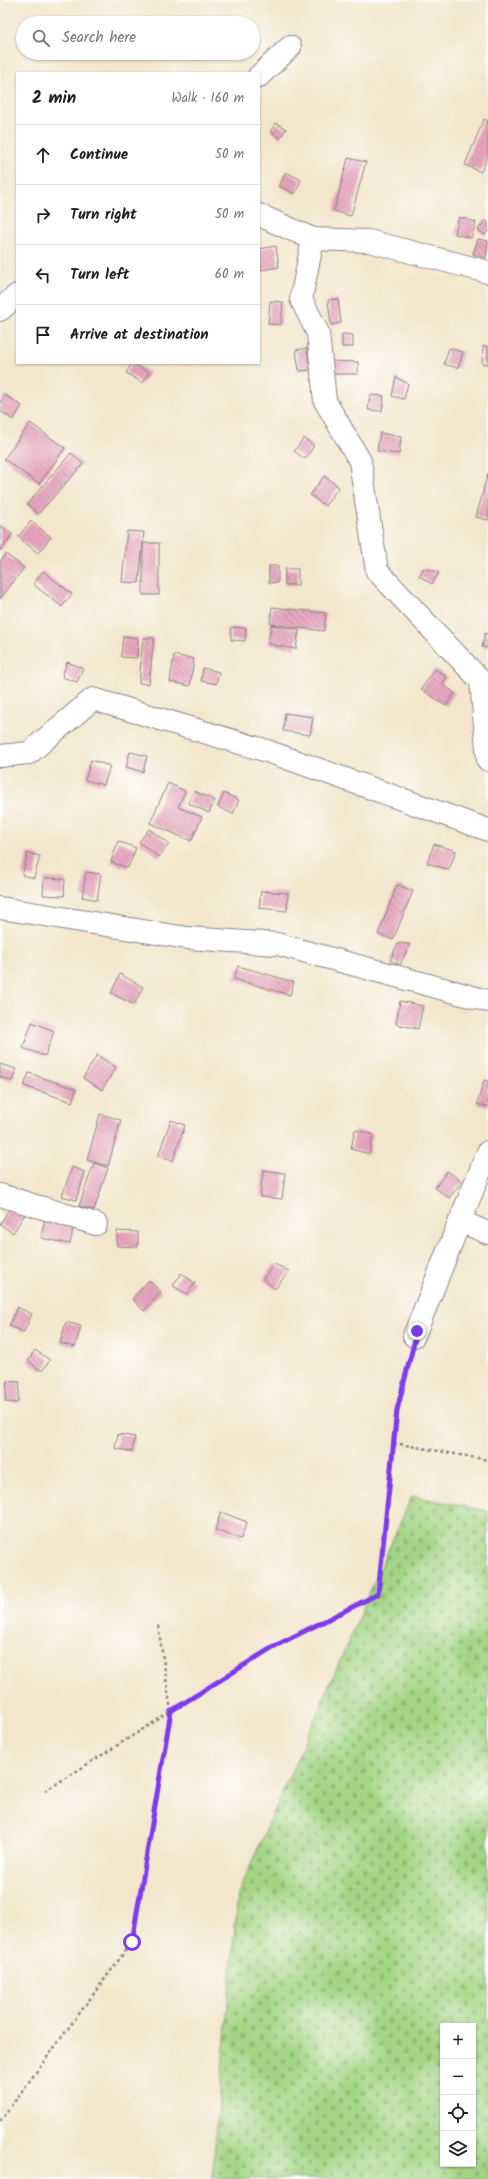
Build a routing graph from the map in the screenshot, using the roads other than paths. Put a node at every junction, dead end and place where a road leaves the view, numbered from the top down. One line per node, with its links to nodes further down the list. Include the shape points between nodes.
1 (290, 47): 2 (street)
2 (260, 75)
3 (260, 215): 4 (street)
4 (313, 239): 5 (street, via 369,241); 8 (street, via 301,299 318,333 325,401 360,461 377,571)
5 (488, 272)
6 (16, 296): 7 (street)
7 (0, 310)
8 (485, 681): 10 (street)
9 (0, 756): 11 (street, via 29,753 92,698 264,750)
10 (488, 760)
11 (488, 830)
12 (0, 908): 13 (street, via 187,938 277,944)
13 (488, 1001)
14 (488, 1152): 16 (street)
15 (0, 1195): 17 (street)
16 (460, 1221): 18 (street); 19 (street)
17 (96, 1224)
18 (488, 1233)
19 (414, 1336)

